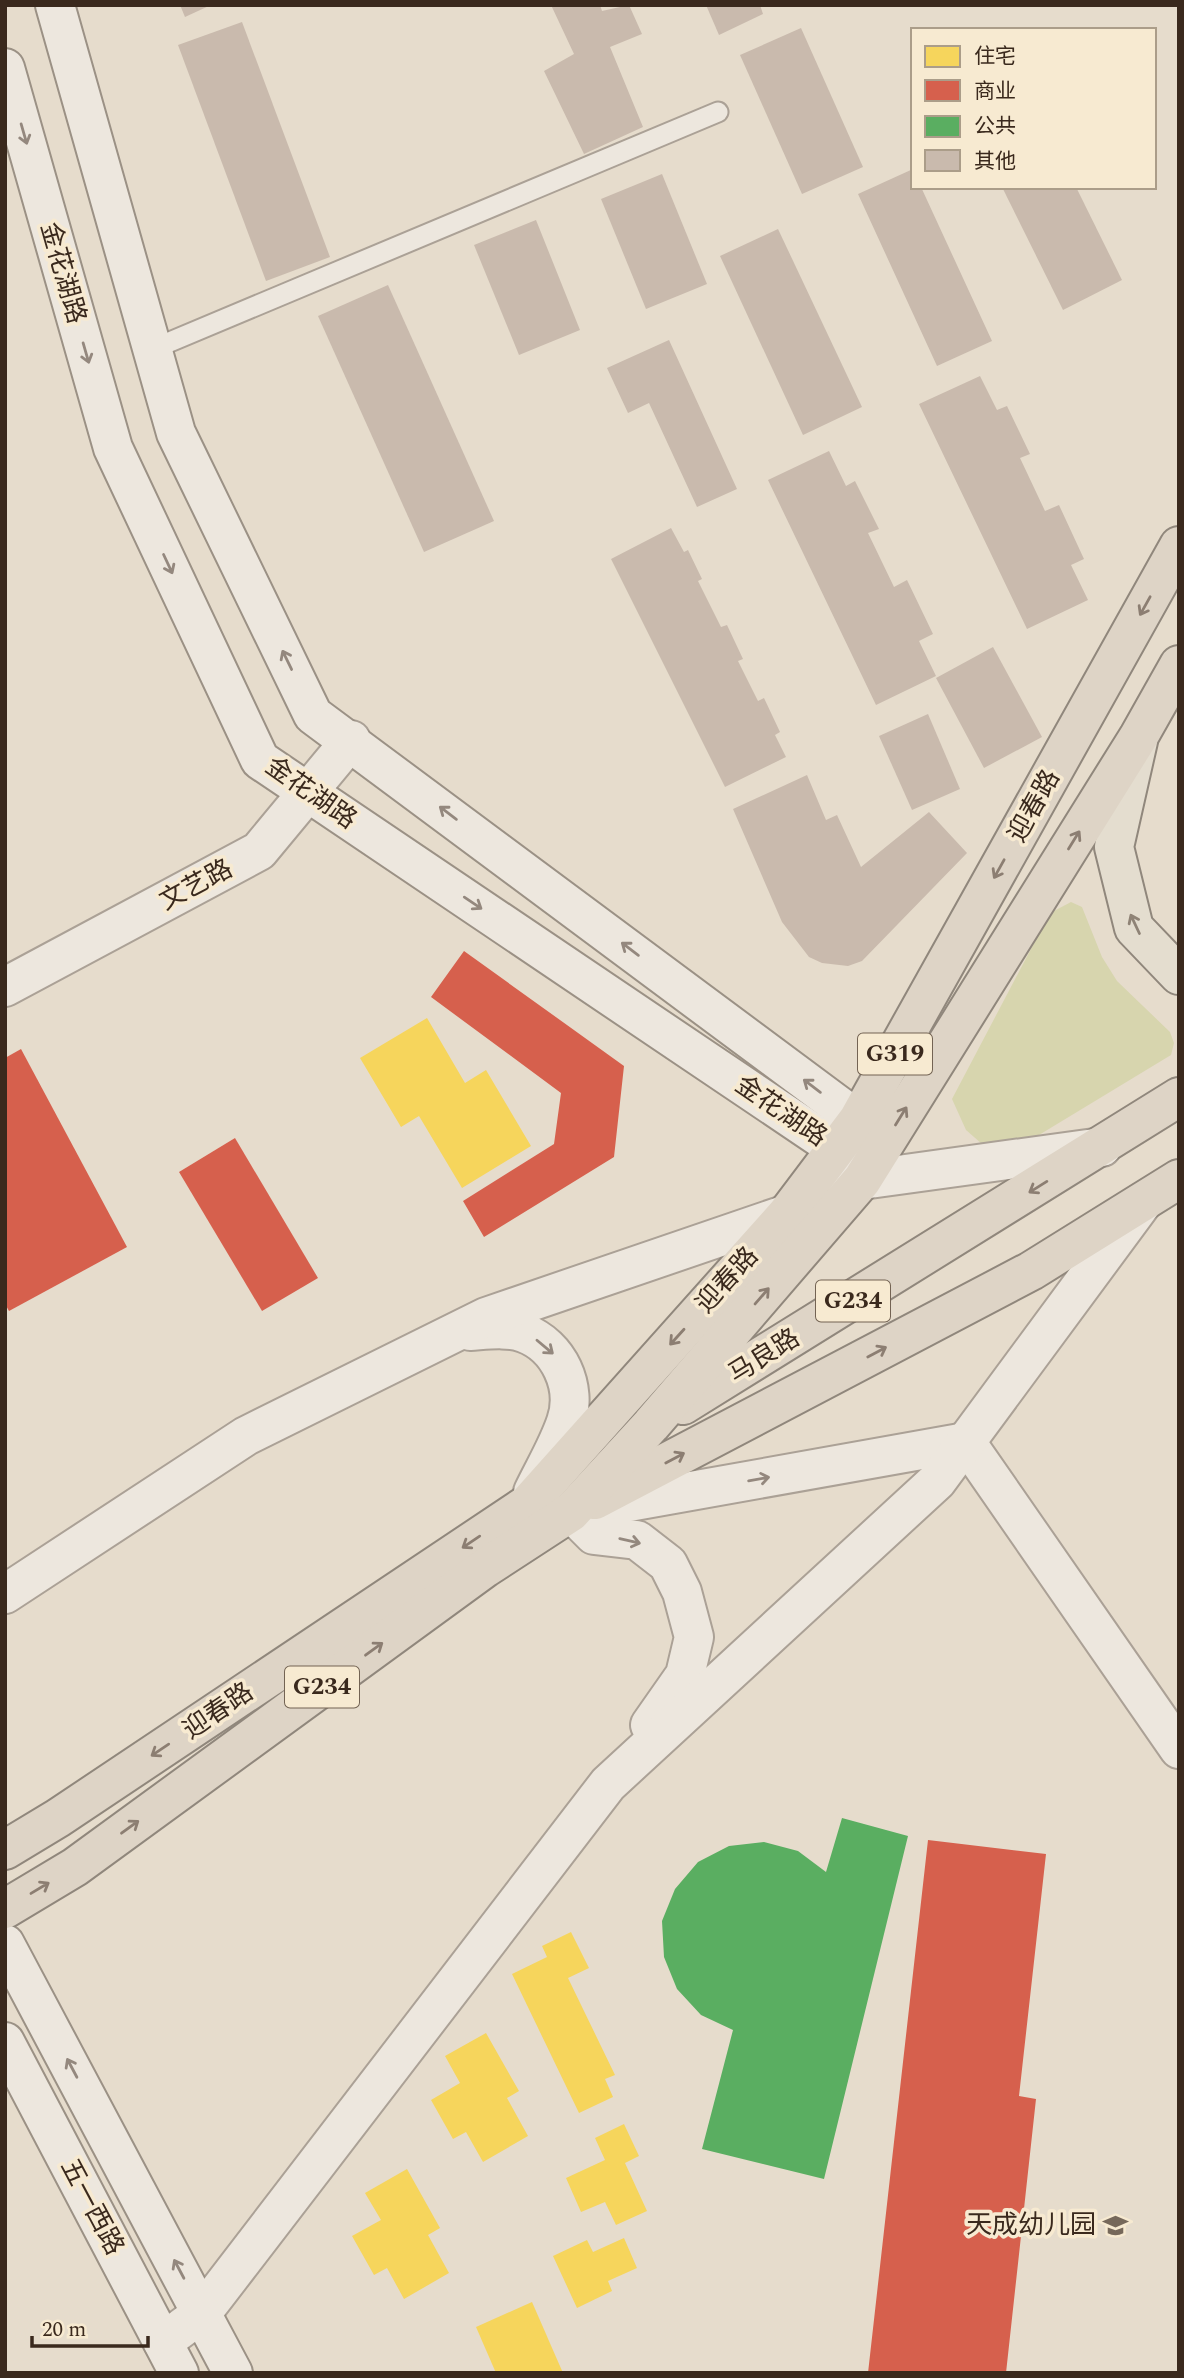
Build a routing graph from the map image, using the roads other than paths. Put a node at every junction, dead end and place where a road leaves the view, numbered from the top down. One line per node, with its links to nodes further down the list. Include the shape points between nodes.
1 (55, 5): 4 (street)
2 (5, 68): 9 (street, 金花湖路, one-way to 9, via 113,448 260,760)
3 (718, 112): 4 (lane)
4 (153, 349): 8 (street, one-way to 4, via 313,715 176,433)
5 (1179, 546): 13 (highway, 迎春路 / G319, one-way to 13)
6 (1179, 665): 7 (highway, 迎春路 / G319)
7 (1139, 736): 10 (main road, one-way to 7, via 1134,928 1114,847); 16 (highway, 迎春路 / G319, one-way to 7)
8 (351, 740): 9 (street, 文艺路); 13 (street, one-way to 8)
9 (310, 793): 11 (street, 文艺路, via 259,851); 13 (street, 金花湖路, one-way to 13)
10 (1179, 975)
11 (5, 987)
12 (1179, 1097): 14 (highway, 马良路 / G234)
13 (848, 1134): 16 (street); 18 (highway, 迎春路 / G319)
14 (1103, 1147): 16 (street); 20 (highway, 马良路 / G234, one-way to 20)
15 (1179, 1179): 17 (highway, 马良路 / G234)
16 (862, 1180): 18 (street); 20 (highway, 迎春路 / G319, one-way to 16)
17 (1144, 1200): 21 (street); 23 (highway, 马良路 / G234, one-way to 17, via 1031,1271)
18 (787, 1214): 19 (street, via 486,1317); 22 (highway, 迎春路 / G319, one-way to 22)
19 (457, 1332): 22 (street, one-way to 22, via 505,1329 524,1333 549,1347 564,1368 570,1394 567,1421); 24 (street, via 246,1436)
20 (651, 1425): 22 (highway, 马良路 / G234); 23 (highway, 迎春路 / G319)
21 (966, 1442): 23 (street, one-way to 21); 25 (street); 26 (street, via 937,1481)
22 (528, 1504): 27 (highway, 迎春路 / G234, one-way to 27)
23 (572, 1513): 26 (street, one-way to 26, via 594,1535 637,1540 667,1564 682,1592 694,1637 685,1675); 28 (highway, 迎春路 / G234, one-way to 23, via 75,1867 485,1568)
24 (5, 1594)
25 (1179, 1749)
26 (608, 1784): 31 (street)
27 (5, 1850)
28 (5, 1909)
29 (5, 1944): 31 (street, one-way to 29)
30 (5, 2042): 32 (street, 五一西路)
31 (202, 2313): 32 (street); 33 (street)
32 (171, 2357)
33 (233, 2373)

